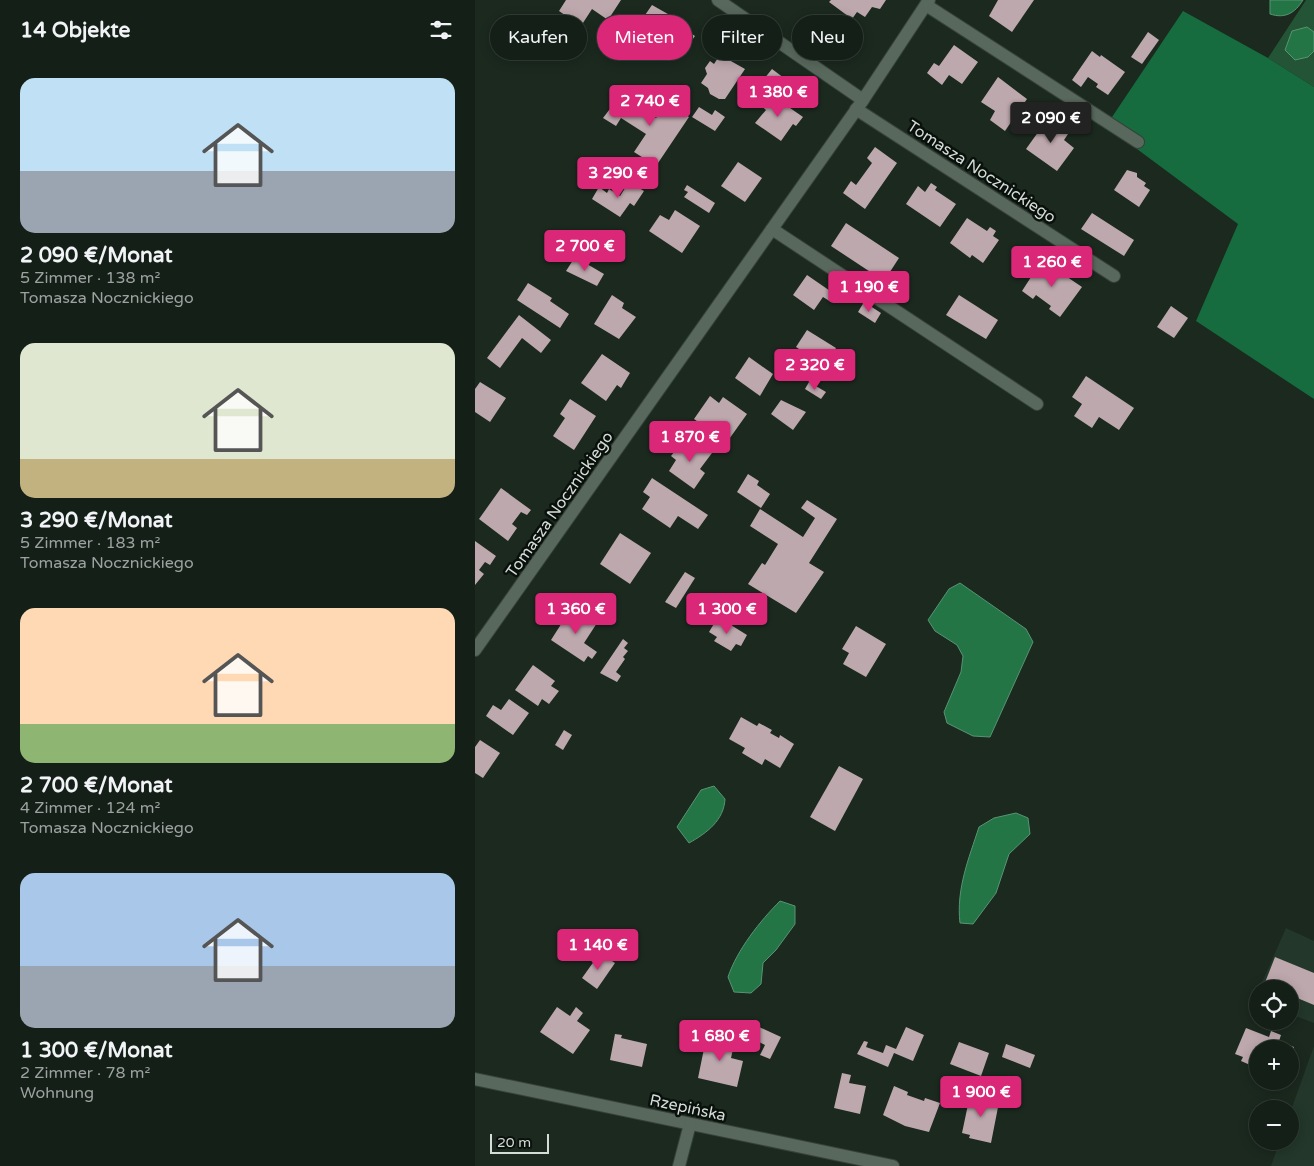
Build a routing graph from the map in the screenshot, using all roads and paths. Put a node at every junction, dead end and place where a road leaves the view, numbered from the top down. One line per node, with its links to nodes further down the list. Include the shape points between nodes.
1 (718, 0): 3 (street, Tomasza Nocznickiego)
2 (927, 2): 3 (street, Tomasza Nocznickiego); 4 (street, Tomasza Nocznickiego)
3 (860, 104): 5 (street, Tomasza Nocznickiego); 6 (street, Tomasza Nocznickiego)
4 (1138, 142)
5 (772, 229): 7 (street); 8 (street, Tomasza Nocznickiego)
6 (1114, 276)
7 (1037, 404)
8 (475, 650)
9 (475, 1079): 10 (street, Rzepińska)
10 (691, 1124): 11 (street); 12 (street, Rzepińska)
11 (679, 1166)
12 (893, 1166)

